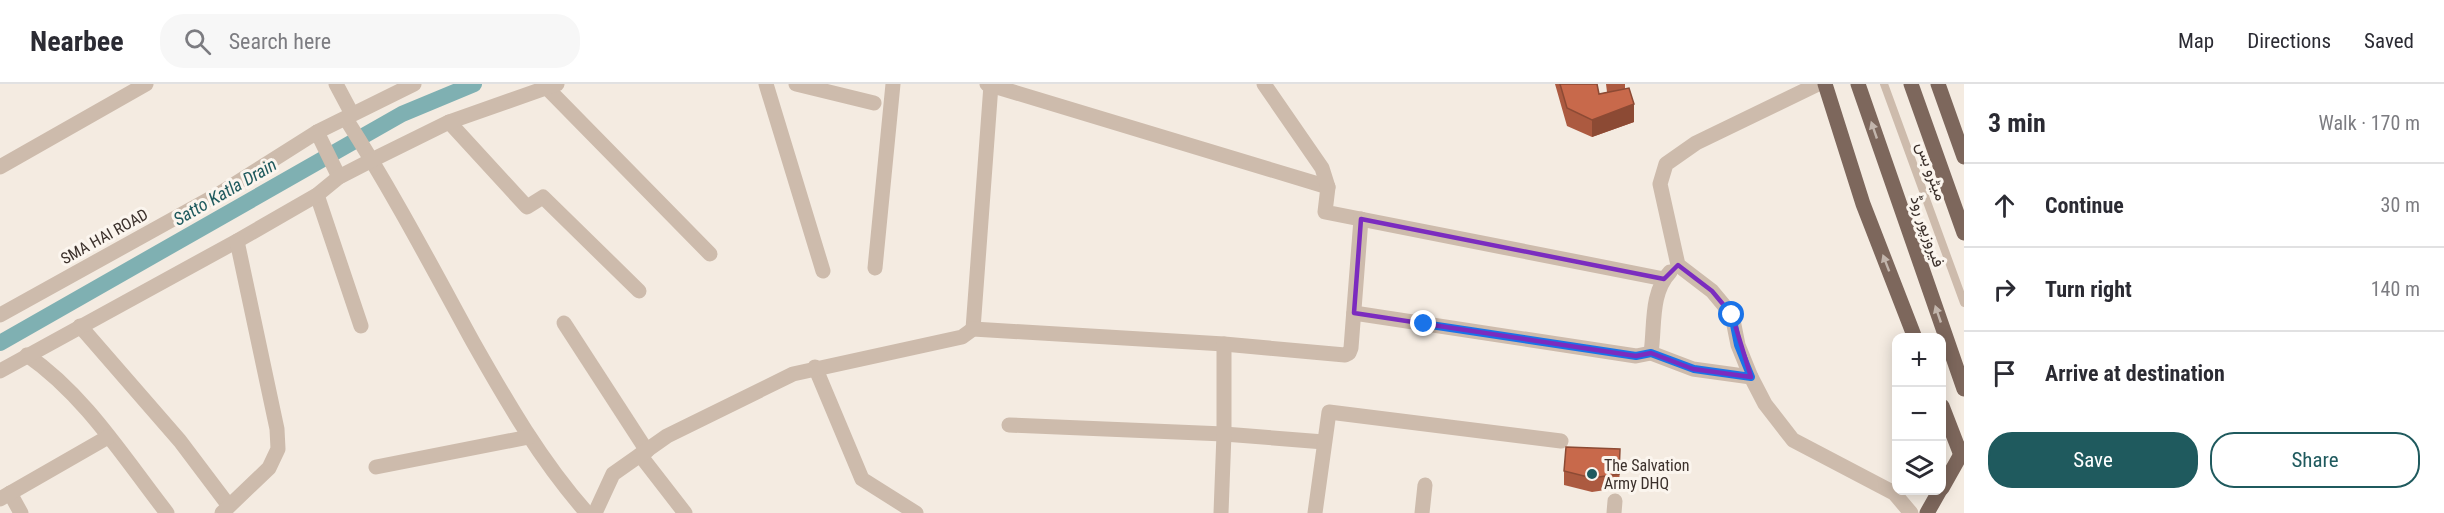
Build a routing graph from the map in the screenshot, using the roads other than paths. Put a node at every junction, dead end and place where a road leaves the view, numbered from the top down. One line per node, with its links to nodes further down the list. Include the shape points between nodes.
1 (146, 84): 22 (street)
2 (336, 84): 17 (street)
3 (414, 84): 17 (street, SMA HAI ROAD)
4 (766, 84): 32 (street)
5 (796, 84): 16 (street)
6 (893, 84): 31 (street)
7 (989, 84): 24 (street); 41 (street)
8 (1264, 84): 24 (street, via 1322,168)
9 (1818, 84): 30 (street, via 1696,142 1666,164 1660,184)
10 (1825, 84): 42 (main road, one-way to 10, via 1863,204)
11 (1858, 84): 49 (main road, فیروزپور روڈ, one-way to 11)
12 (1884, 84): 35 (lane, میٹرو بس)
13 (1911, 84): 27 (main road, فیروزپور روڈ)
14 (1938, 84): 21 (main road)
15 (552, 86): 18 (street); 29 (street)
16 (874, 103)
17 (349, 120): 19 (street, SMA HAI ROAD); 20 (street)
18 (449, 122): 20 (street); 34 (street, via 527,207 543,197)
19 (319, 137): 23 (street); 37 (street, SMA HAI ROAD)
20 (368, 155): 23 (street); 54 (street)
21 (1964, 157)
22 (0, 167)
23 (335, 170): 25 (street)
24 (1328, 187): 26 (street, via 1325,212)
25 (317, 195): 28 (street); 40 (street)
26 (1361, 219): 33 (street); 36 (street)
27 (1964, 233)
28 (237, 241): 39 (street); 65 (street, via 278,449 269,468)
29 (710, 254)
30 (1677, 265): 33 (street); 48 (street, via 1712,291 1732,315 1738,345)
31 (875, 268)
32 (823, 271)
33 (1664, 279): 44 (street, via 1656,300)
34 (639, 291)
35 (1964, 303)
36 (1354, 312): 43 (street, via 1351,348 1345,355); 44 (street, via 1636,356)
37 (0, 315)
38 (564, 323): 57 (street)
39 (80, 326): 45 (street); 65 (street, via 143,397)
40 (361, 326)
41 (973, 329): 43 (street); 46 (street, via 962,337)
42 (1913, 333)
43 (1224, 344): 52 (street)
44 (1651, 353): 48 (street, via 1694,369)
45 (27, 356): 47 (street); 53 (street, via 56,377)
46 (815, 367): 57 (street, via 667,436); 71 (street, via 862,478)
47 (0, 370)
48 (1751, 377): 75 (street, via 1765,404 1793,440 1894,492)
49 (1964, 389)
50 (1946, 417): 58 (main road)
51 (1009, 425): 52 (street)
52 (1224, 434): 56 (street); 72 (street)
53 (108, 437): 64 (street); 67 (street)
54 (529, 437): 59 (street); 68 (street, via 561,484)
55 (1561, 441): 56 (street, via 1337,411 1329,412)
56 (1324, 442): 73 (street)
57 (644, 453): 69 (street, via 613,474); 70 (street)
58 (1963, 456): 60 (main road)
59 (376, 467)
60 (1946, 482)
61 (1425, 485): 74 (street)
62 (1926, 495): 76 (main road)
63 (1937, 495): 76 (main road)
64 (5, 496): 66 (street)
65 (226, 509)
66 (21, 513)
67 (167, 513)
68 (587, 513)
69 (594, 513)
70 (685, 513)
71 (916, 513)
72 (1221, 513)
73 (1315, 513)
74 (1422, 513)
75 (1911, 513)
76 (1924, 513)

